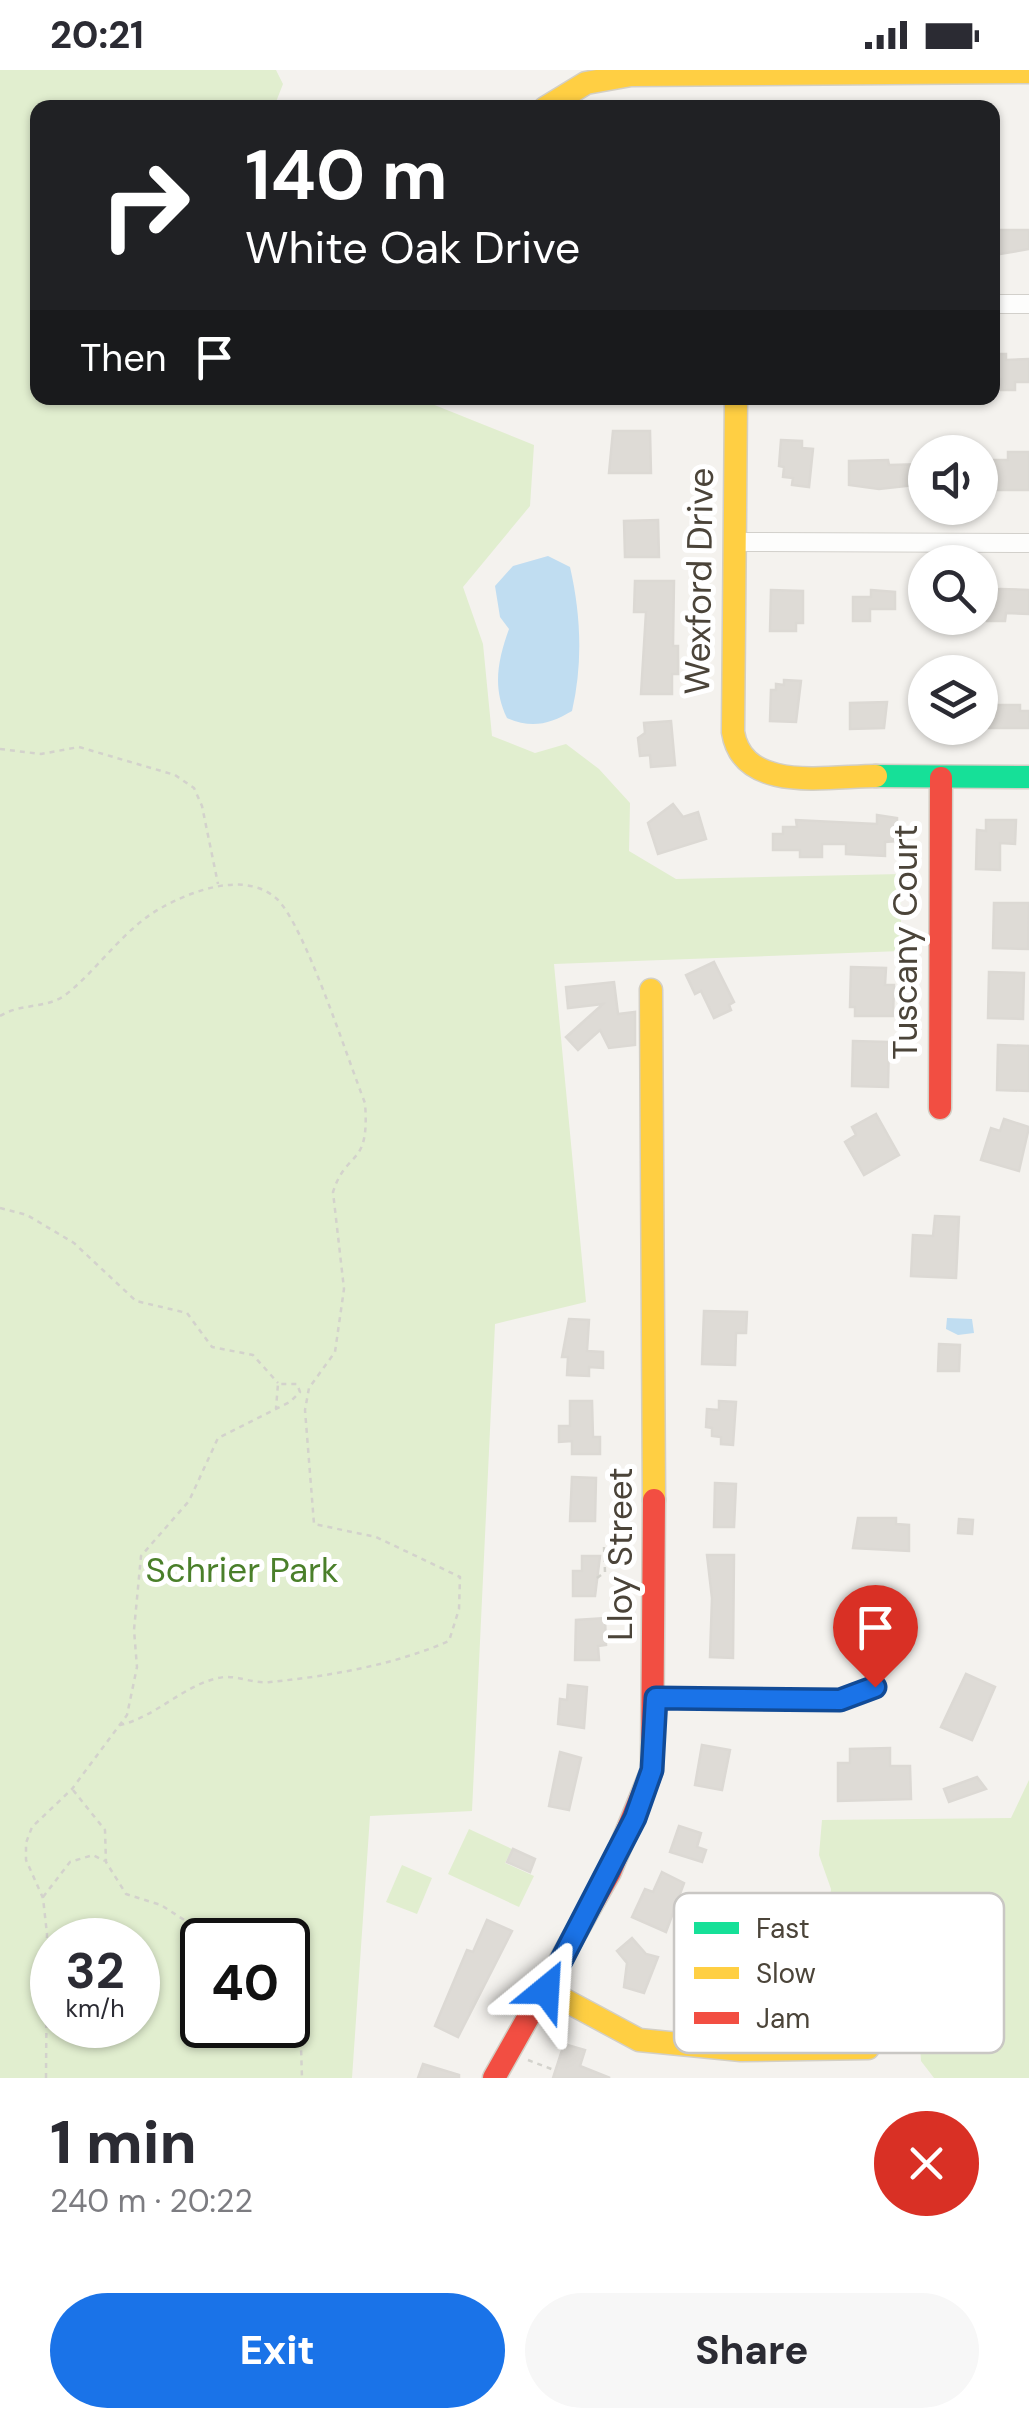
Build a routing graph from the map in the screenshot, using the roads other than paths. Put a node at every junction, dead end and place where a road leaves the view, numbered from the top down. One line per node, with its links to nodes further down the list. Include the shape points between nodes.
1 (709, 71): 2 (street); 3 (street, via 605,78)
2 (1029, 72)
3 (558, 100)
4 (1000, 304): 5 (street)
5 (1029, 304)
6 (736, 405): 7 (street, Wexford Drive)
7 (734, 542): 8 (street); 9 (street, Wexford Drive, via 733,732 744,763 780,776)
8 (1029, 543)
9 (941, 778): 10 (street); 12 (street, Tuscany Court)
10 (1029, 778)
11 (651, 990): 14 (street, Lloy Street)
12 (940, 1108)
13 (875, 1687): 14 (street, via 840,1700)
14 (656, 1698): 15 (street, Lloy Street, via 652,1770 635,1818)
15 (546, 1990): 16 (street, via 639,2040); 17 (street, Lloy Street)
16 (674, 2043)
17 (494, 2078)

